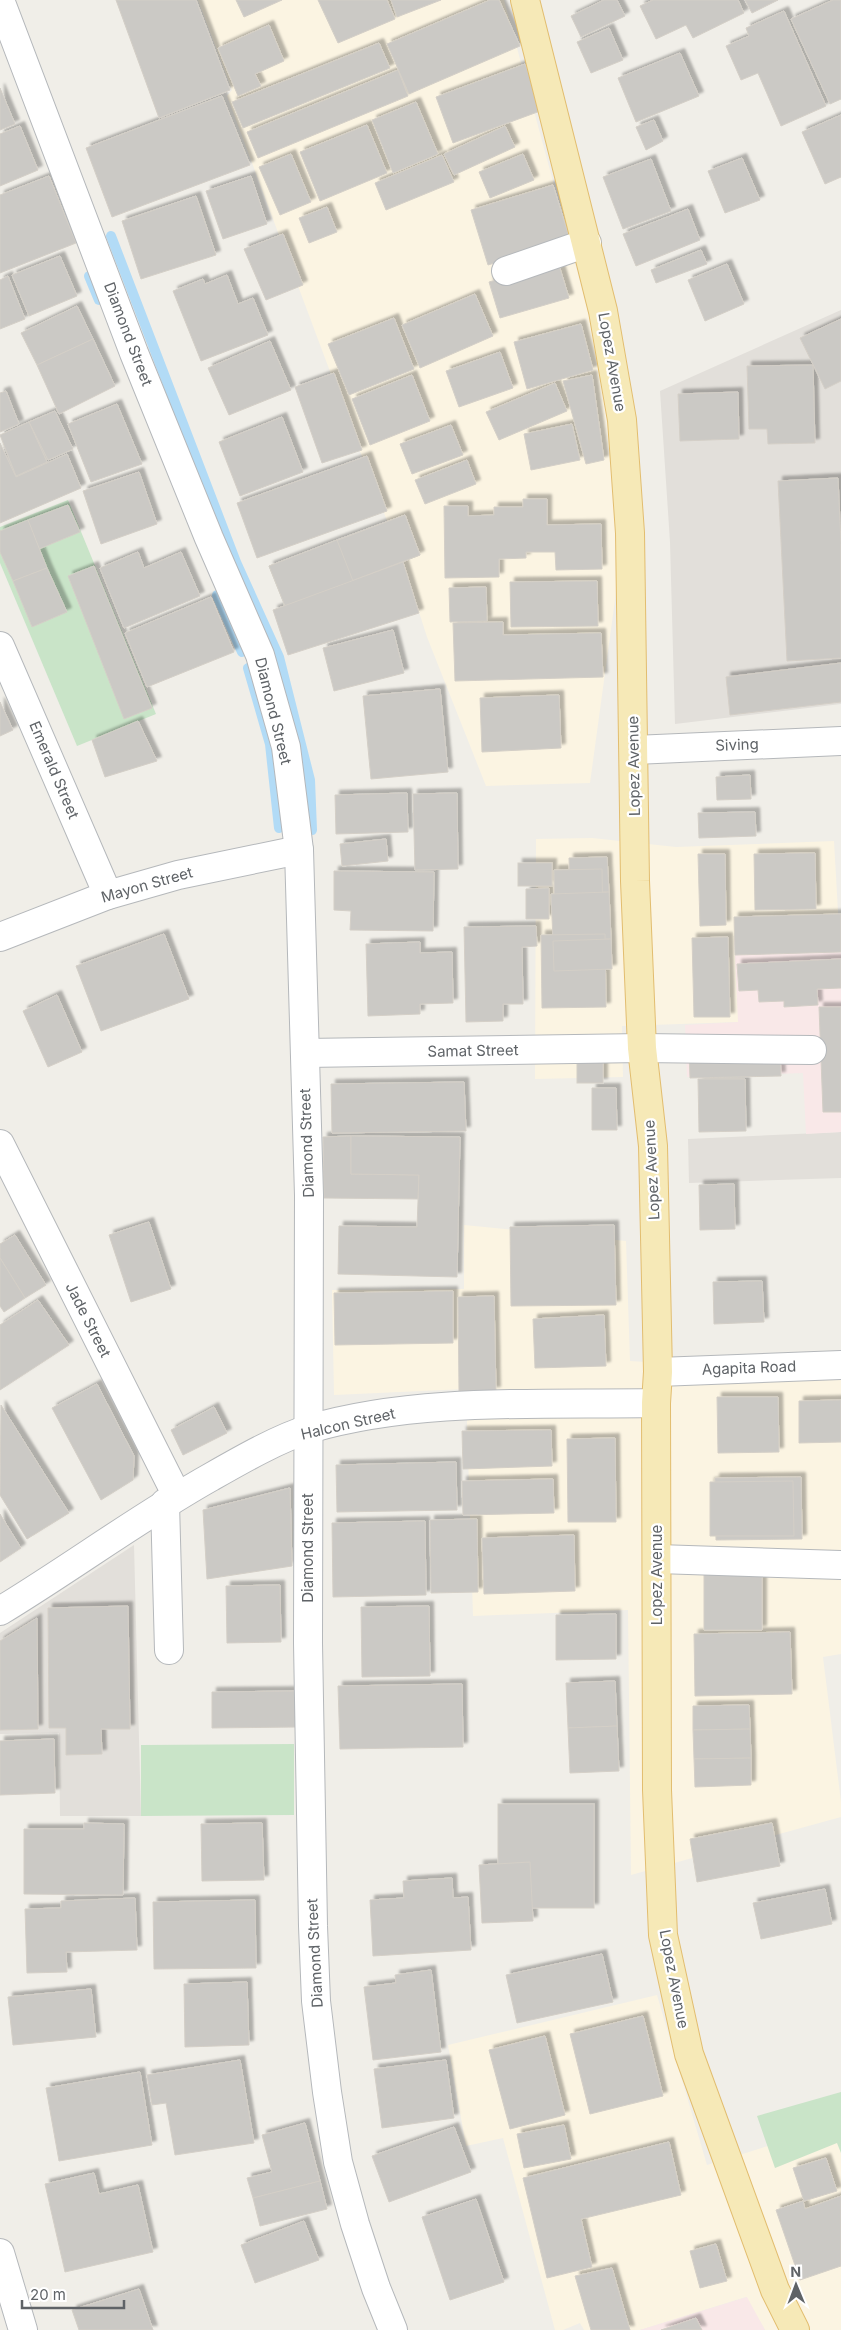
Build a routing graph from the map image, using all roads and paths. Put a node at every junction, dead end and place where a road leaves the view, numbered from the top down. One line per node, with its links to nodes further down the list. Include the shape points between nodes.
1 (0, 0): 3 (street, Diamond Street)
2 (525, 0): 4 (main road, Lopez Avenue)
3 (10, 56): 9 (street, Diamond Street, via 260,655 286,748)
4 (587, 243): 5 (street); 8 (main road, Lopez Avenue, via 603,311 622,420 630,533)
5 (506, 271)
6 (0, 646): 10 (street, Emerald Street)
7 (841, 741): 8 (street, Siving)
8 (634, 750): 12 (main road, Lopez Avenue, via 635,881)
9 (299, 850): 10 (street, Mayon Street, via 178,875); 14 (street, Diamond Street)
10 (108, 895): 11 (street, Mayon Street)
11 (0, 937)
12 (642, 1048): 13 (street, Samat Street); 14 (street, Samat Street); 18 (main road, Lopez Avenue, via 653,1146)
13 (812, 1050)
14 (305, 1053): 20 (street, Diamond Street, via 309,1195)
15 (0, 1144): 16 (street, Jade Street)
16 (7, 1174): 21 (street, Jade Street)
17 (841, 1365): 18 (street, Agapita Road)
18 (658, 1372): 19 (main road, Lopez Avenue)
19 (656, 1403): 20 (street, Halcon Street, via 457,1406 386,1413); 22 (main road, Lopez Avenue)
20 (308, 1430): 21 (street, Halcon Street, via 240,1460); 28 (street, Diamond Street, via 310,1779 316,2000 338,2162 376,2288)
21 (171, 1499): 24 (street, Halcon Street); 25 (street)
22 (658, 1559): 23 (street); 29 (main road, Lopez Avenue, via 657,1790 663,1935 689,2054 775,2290)
23 (841, 1565)
24 (0, 1611)
25 (169, 1650)
26 (0, 2253): 27 (street)
27 (23, 2330)
28 (394, 2330)
29 (795, 2330)

